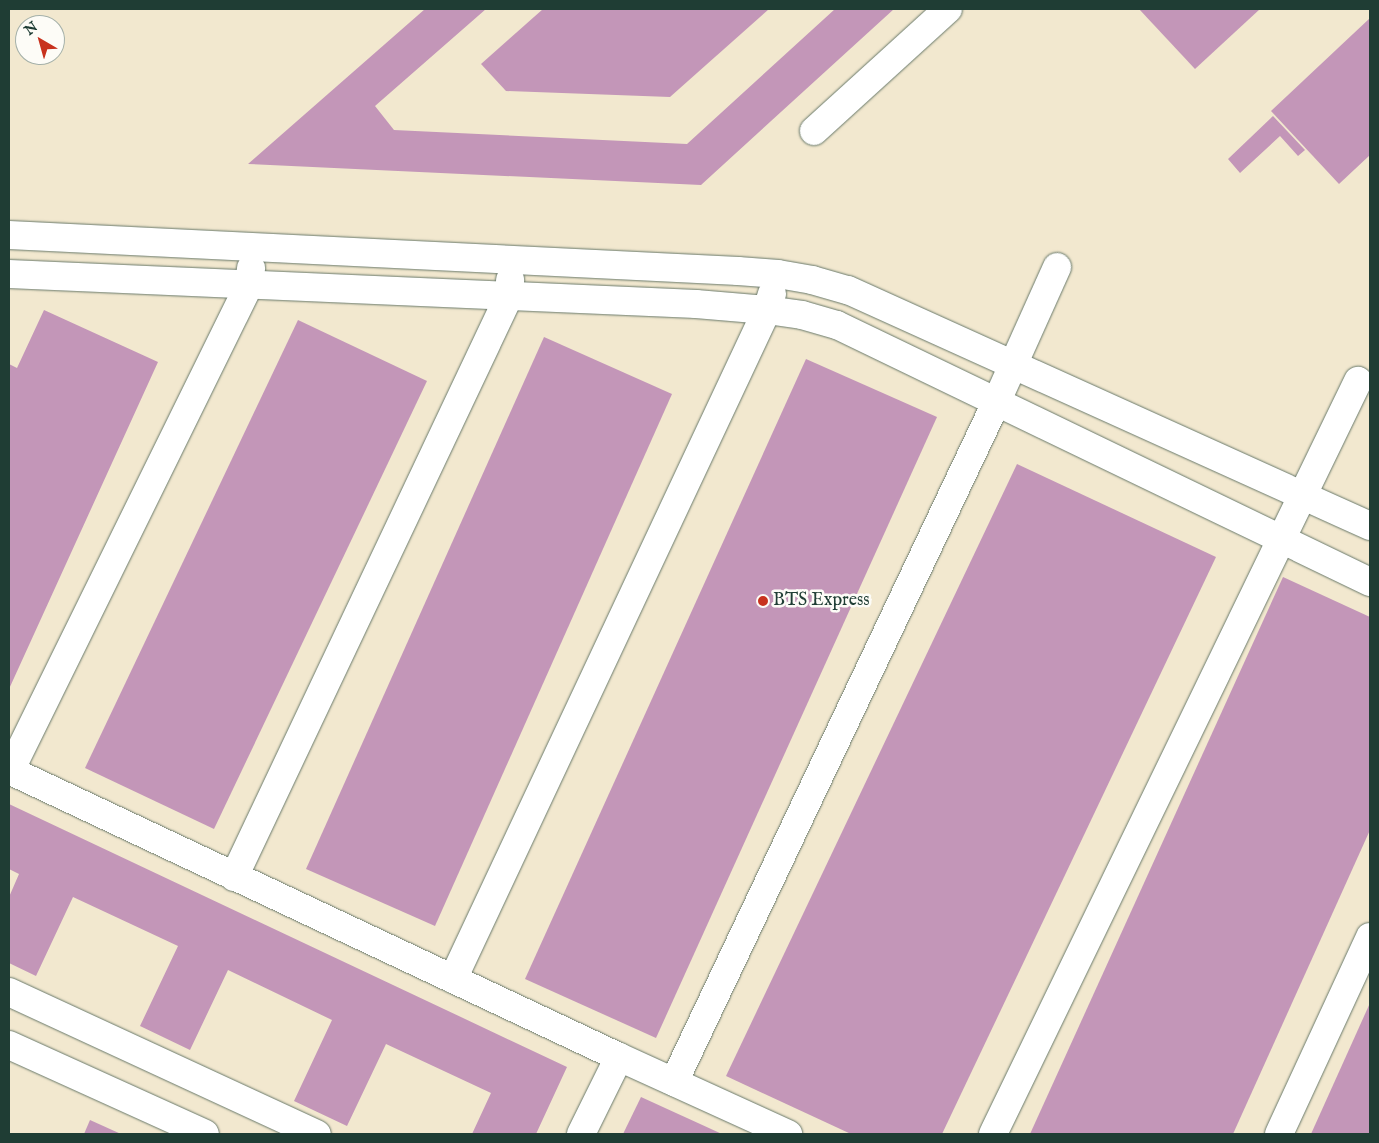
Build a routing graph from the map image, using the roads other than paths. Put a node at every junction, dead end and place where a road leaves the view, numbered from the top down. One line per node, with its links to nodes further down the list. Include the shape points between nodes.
1 (948, 9): 2 (lane)
2 (814, 131)
3 (9, 234): 4 (lane)
4 (252, 248): 5 (lane); 9 (lane)
5 (512, 260): 8 (lane); 10 (lane)
6 (1057, 267): 12 (lane)
7 (9, 274): 9 (lane)
8 (778, 274): 11 (lane); 12 (lane, via 848,290)
9 (249, 285): 10 (lane); 19 (lane)
10 (509, 296): 11 (lane); 20 (lane)
11 (767, 310): 14 (lane, via 802,315 837,326); 22 (lane)
12 (1013, 365): 14 (lane); 15 (lane)
13 (1358, 381): 15 (lane)
14 (996, 403): 17 (lane); 26 (lane)
15 (1303, 496): 16 (lane); 17 (lane)
16 (1370, 526)
17 (1282, 540): 18 (lane); 31 (lane)
18 (1370, 582)
19 (10, 771): 20 (lane)
20 (234, 876): 22 (lane)
21 (1370, 937): 32 (lane)
22 (453, 979): 25 (lane)
23 (9, 992): 28 (lane)
24 (9, 1046): 27 (lane)
25 (619, 1057): 26 (lane); 29 (lane)
26 (674, 1082): 30 (lane)
27 (205, 1134)
28 (316, 1134)
29 (581, 1134)
30 (788, 1134)
31 (993, 1134)
32 (1279, 1134)

